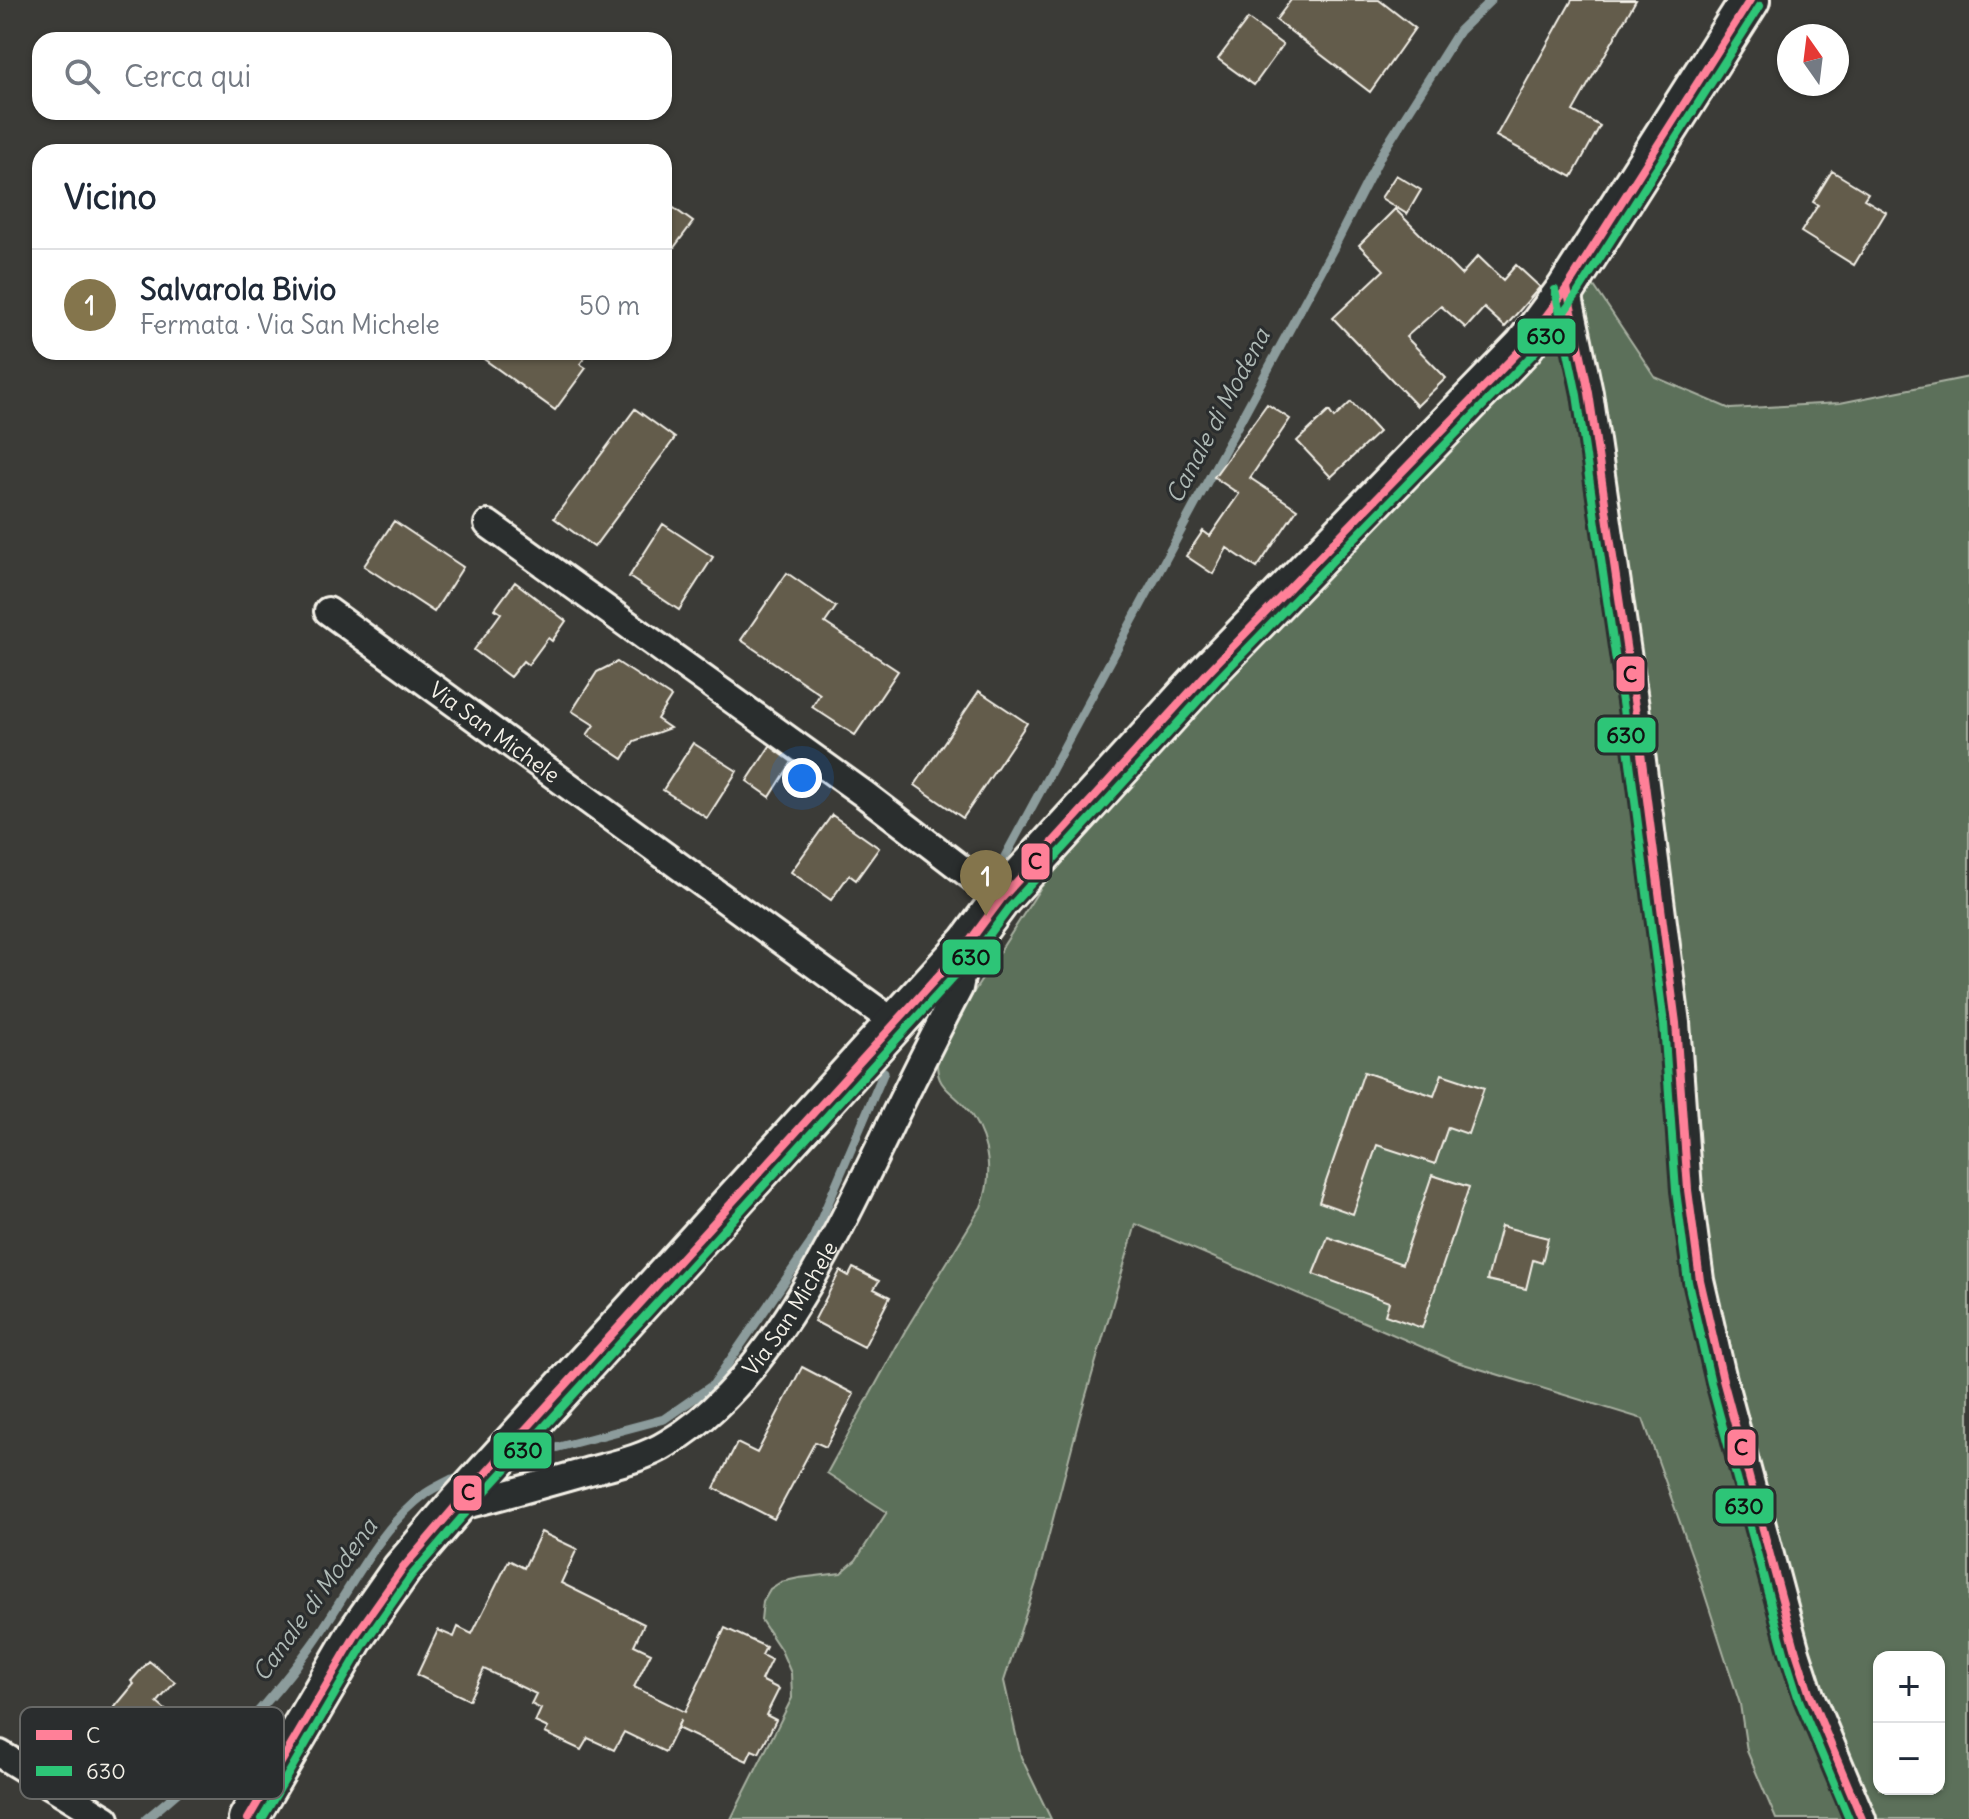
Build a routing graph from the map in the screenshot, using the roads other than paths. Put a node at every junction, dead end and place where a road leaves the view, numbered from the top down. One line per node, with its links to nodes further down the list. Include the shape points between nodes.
1 (1750, 0): 2 (main road, Via San Michele)
2 (1567, 288): 5 (main road, Via San Michele, via 1524,346 1208,672); 16 (street, via 1589,393 1635,707 1674,1008 1700,1280 1796,1652)
3 (488, 524): 5 (street)
4 (328, 611): 7 (street, Via San Michele)
5 (1001, 899): 6 (main road, Via San Michele)
6 (969, 942): 7 (main road, Via San Michele); 8 (street, Via San Michele, via 959,988 854,1199 796,1305 753,1365 692,1428 665,1445)
7 (895, 1023): 8 (main road, Via San Michele)
8 (454, 1508): 10 (main road, Via San Michele, via 355,1636)
9 (0, 1754): 11 (street)
10 (284, 1757)
11 (20, 1766)
12 (73, 1799): 14 (street)
13 (260, 1799): 15 (main road, Via San Michele)
14 (106, 1819)
15 (248, 1819)
16 (1862, 1819)

